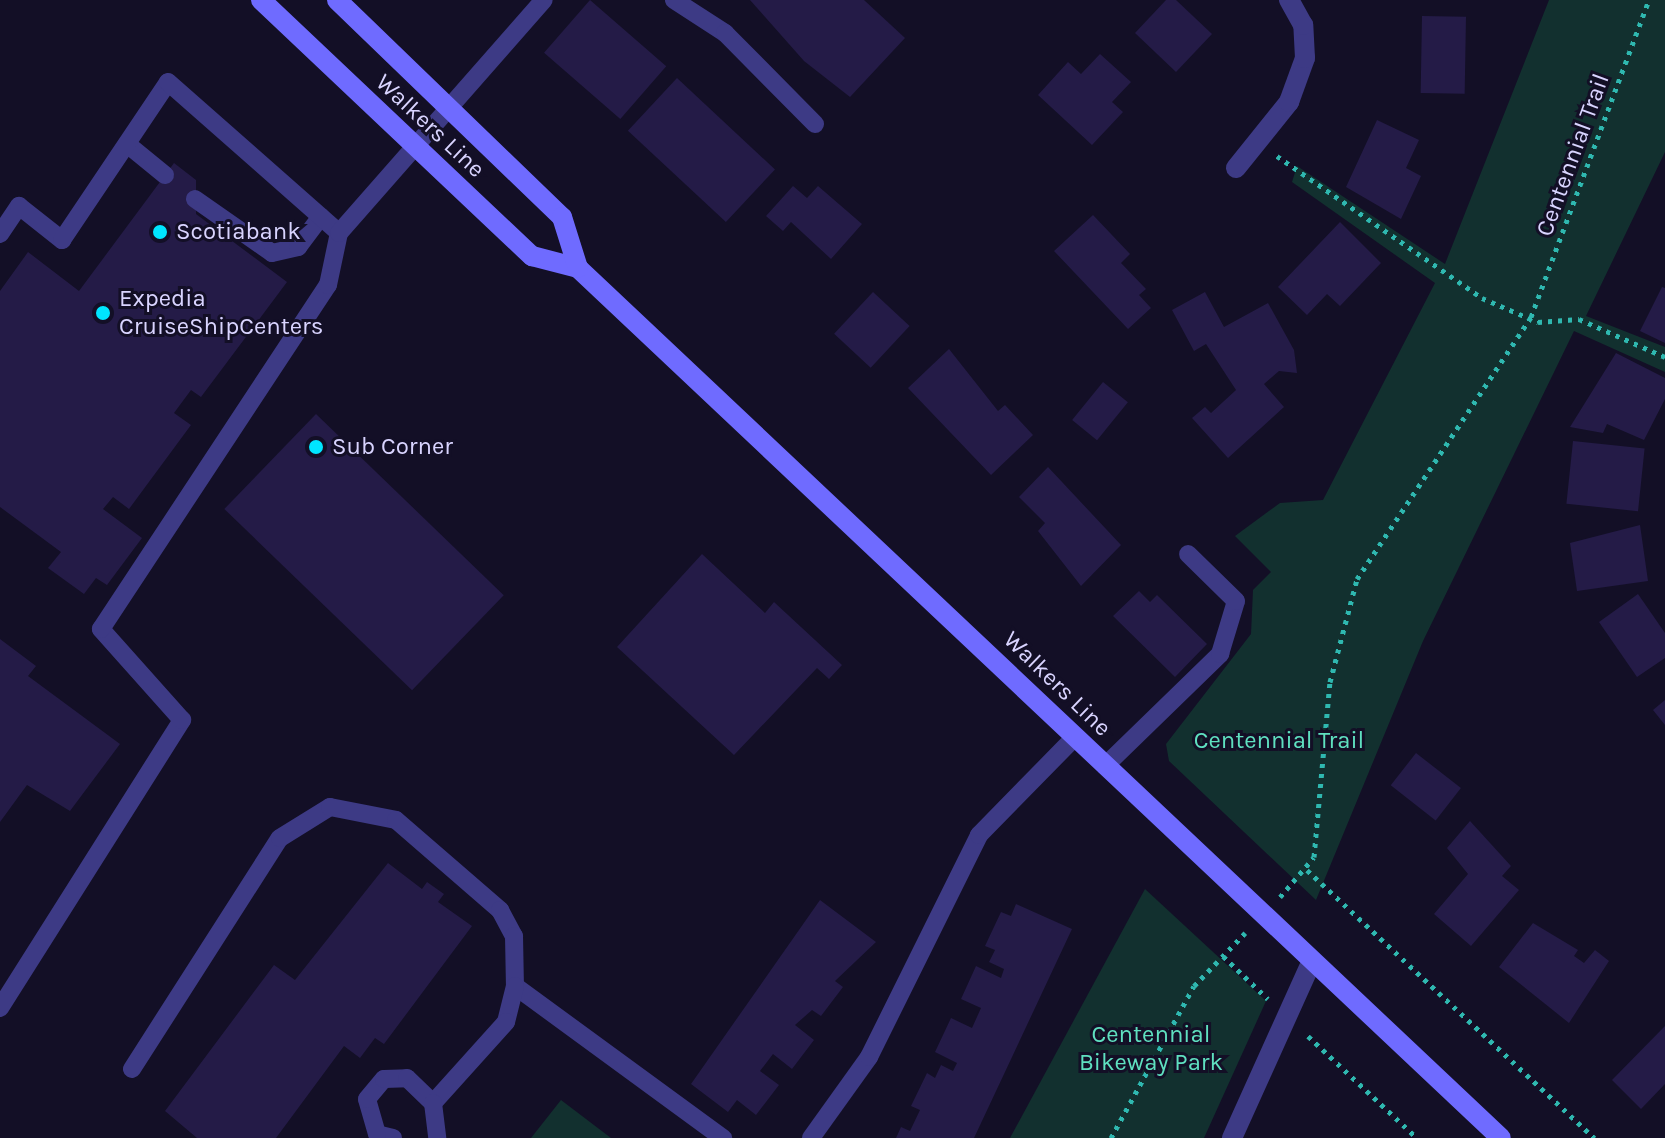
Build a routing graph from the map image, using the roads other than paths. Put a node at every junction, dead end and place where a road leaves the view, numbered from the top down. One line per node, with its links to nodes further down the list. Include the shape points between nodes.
1 (261, 0): 9 (main road, Walkers Line)
2 (337, 0): 6 (main road, Walkers Line)
3 (544, 0): 6 (lane)
4 (674, 0): 7 (lane, via 725,33)
5 (1289, 0): 10 (street, via 1303,25 1305,58 1289,102)
6 (448, 109): 9 (lane); 16 (main road, Walkers Line, via 562,217)
7 (815, 124)
8 (127, 144): 11 (lane); 13 (lane, via 168,82); 15 (lane, via 62,240 19,206)
9 (414, 149): 14 (lane); 16 (main road, Walkers Line, via 532,256)
10 (1236, 168)
11 (165, 175)
12 (195, 199): 13 (lane, via 272,253 298,247)
13 (321, 217): 14 (lane)
14 (339, 233): 22 (lane, via 328,285 101,629 182,720)
15 (0, 234)
16 (578, 268): 18 (main road, Walkers Line)
17 (1188, 554): 19 (lane, via 1236,601 1220,654)
18 (1075, 737): 19 (main road, Walkers Line); 28 (lane, via 979,835 869,1057)
19 (1105, 766): 20 (main road, Walkers Line)
20 (1312, 961): 29 (street); 30 (main road, Walkers Line)
21 (515, 986): 23 (lane, via 514,936 500,910 396,820 330,807 280,838); 24 (lane, via 506,1022); 27 (lane)
22 (0, 1008)
23 (132, 1069)
24 (433, 1103): 25 (lane, via 407,1078 384,1079 367,1099 377,1134); 26 (lane)
25 (393, 1138)
26 (437, 1138)
27 (723, 1138)
28 (811, 1138)
29 (1232, 1138)
30 (1501, 1138)

